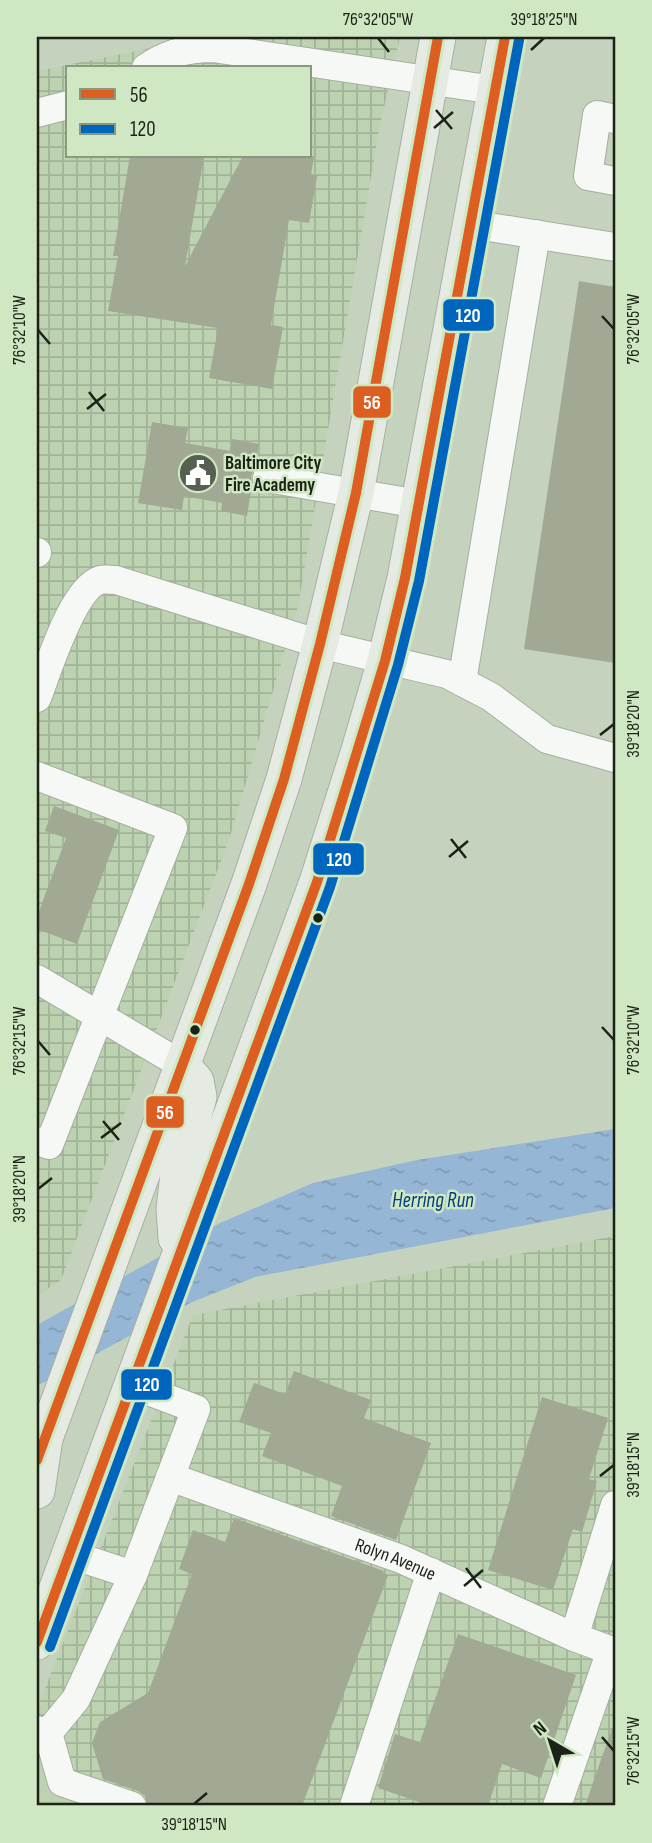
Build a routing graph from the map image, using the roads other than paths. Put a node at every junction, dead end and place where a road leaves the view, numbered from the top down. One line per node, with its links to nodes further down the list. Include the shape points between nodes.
1 (438, 37): 4 (main road)
2 (505, 37): 5 (main road)
3 (149, 66): 4 (lane, via 163,56 214,48)
4 (431, 80): 5 (lane); 14 (main road)
5 (494, 90): 10 (main road)
6 (66, 106): 7 (lane)
7 (37, 113)
8 (615, 119): 9 (lane, via 597,115 588,176)
9 (615, 181)
10 (470, 224): 11 (lane); 15 (main road)
11 (536, 234): 12 (lane); 18 (lane)
12 (615, 247)
13 (267, 478): 14 (lane)
14 (356, 493): 15 (lane); 16 (main road)
15 (419, 504): 17 (main road)
16 (320, 644): 17 (lane); 19 (lane, via 116,580 100,580 75,603); 24 (main road, via 280,792)
17 (385, 661): 18 (lane, via 447,674); 26 (main road, via 317,882)
18 (462, 682): 20 (lane, via 491,697 547,739)
19 (37, 698)
20 (615, 758)
21 (37, 776): 23 (lane, via 173,828)
22 (37, 979): 23 (lane)
23 (100, 1016): 24 (lane); 25 (lane, via 49,1144)
24 (182, 1065): 26 (main road, via 196,1081 199,1097 178,1174 174,1209); 28 (main road)
25 (37, 1142)
26 (178, 1259): 27 (main road)
27 (138, 1370): 29 (lane, via 196,1409); 32 (main road)
28 (41, 1447): 30 (main road)
29 (170, 1477): 33 (lane, Rolyn Avenue); 34 (lane)
30 (37, 1491)
31 (615, 1505): 35 (lane)
32 (69, 1554): 34 (lane); 36 (main road)
33 (431, 1572): 35 (lane, Rolyn Avenue); 40 (lane)
34 (133, 1575): 38 (lane, via 76,1699)
35 (575, 1637): 37 (lane, Rolyn Avenue)
36 (37, 1642)
37 (613, 1651): 41 (lane)
38 (43, 1732): 39 (lane, via 62,1782)
39 (132, 1806)
40 (354, 1806)
41 (557, 1806)

